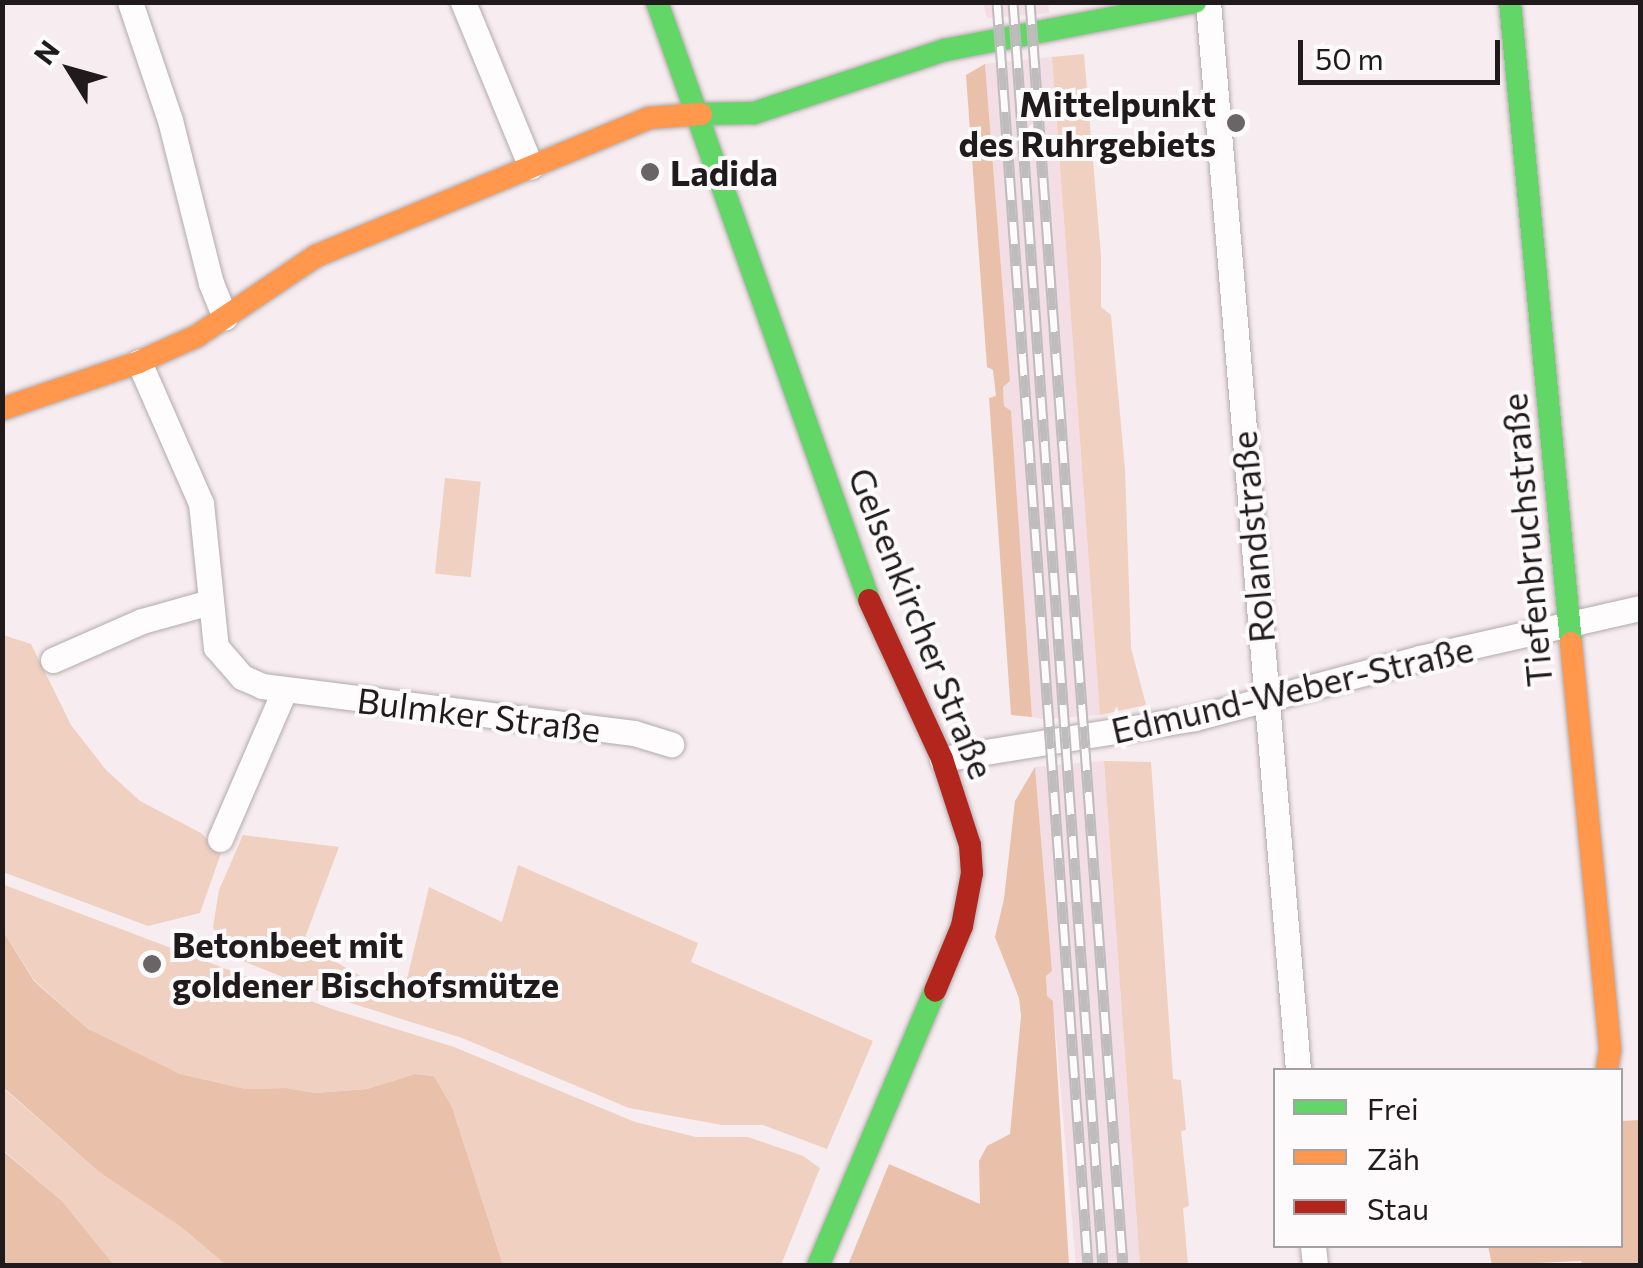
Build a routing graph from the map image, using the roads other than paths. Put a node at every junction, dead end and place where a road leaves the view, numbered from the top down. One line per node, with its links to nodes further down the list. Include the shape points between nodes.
1 (130, 2): 9 (street)
2 (463, 2): 8 (street)
3 (657, 2): 7 (street, Gelsenkircher Straße)
4 (1196, 2): 7 (street, via 945,50 754,114)
5 (1208, 2): 17 (street, Rolandstraße)
6 (1510, 2): 14 (street, Tiefenbruchstraße)
7 (699, 113): 8 (street, via 649,118); 19 (street, Gelsenkircher Straße, via 878,625)
8 (531, 167): 9 (street, via 316,256)
9 (225, 317): 10 (street)
10 (139, 362): 11 (street); 12 (street, Bulmker Straße, via 201,503)
11 (2, 409)
12 (210, 602): 15 (street, via 142,621); 16 (street, Bulmker Straße, via 216,647 228,665 262,686)
13 (1640, 608): 14 (street, Edmund-Weber-Straße)
14 (1569, 625): 17 (street, Edmund-Weber-Straße); 22 (street, Tiefenbruchstraße)
15 (52, 660)
16 (285, 689): 18 (street, Bulmker Straße, via 634,733); 20 (street)
17 (1266, 700): 19 (street, Edmund-Weber-Straße, via 1124,733); 21 (street, Rolandstraße)
18 (672, 744)
19 (942, 759): 23 (street, Gelsenkircher Straße, via 970,845 962,926)
20 (220, 840)
21 (1298, 1068)
22 (1608, 1068)
23 (818, 1266)

